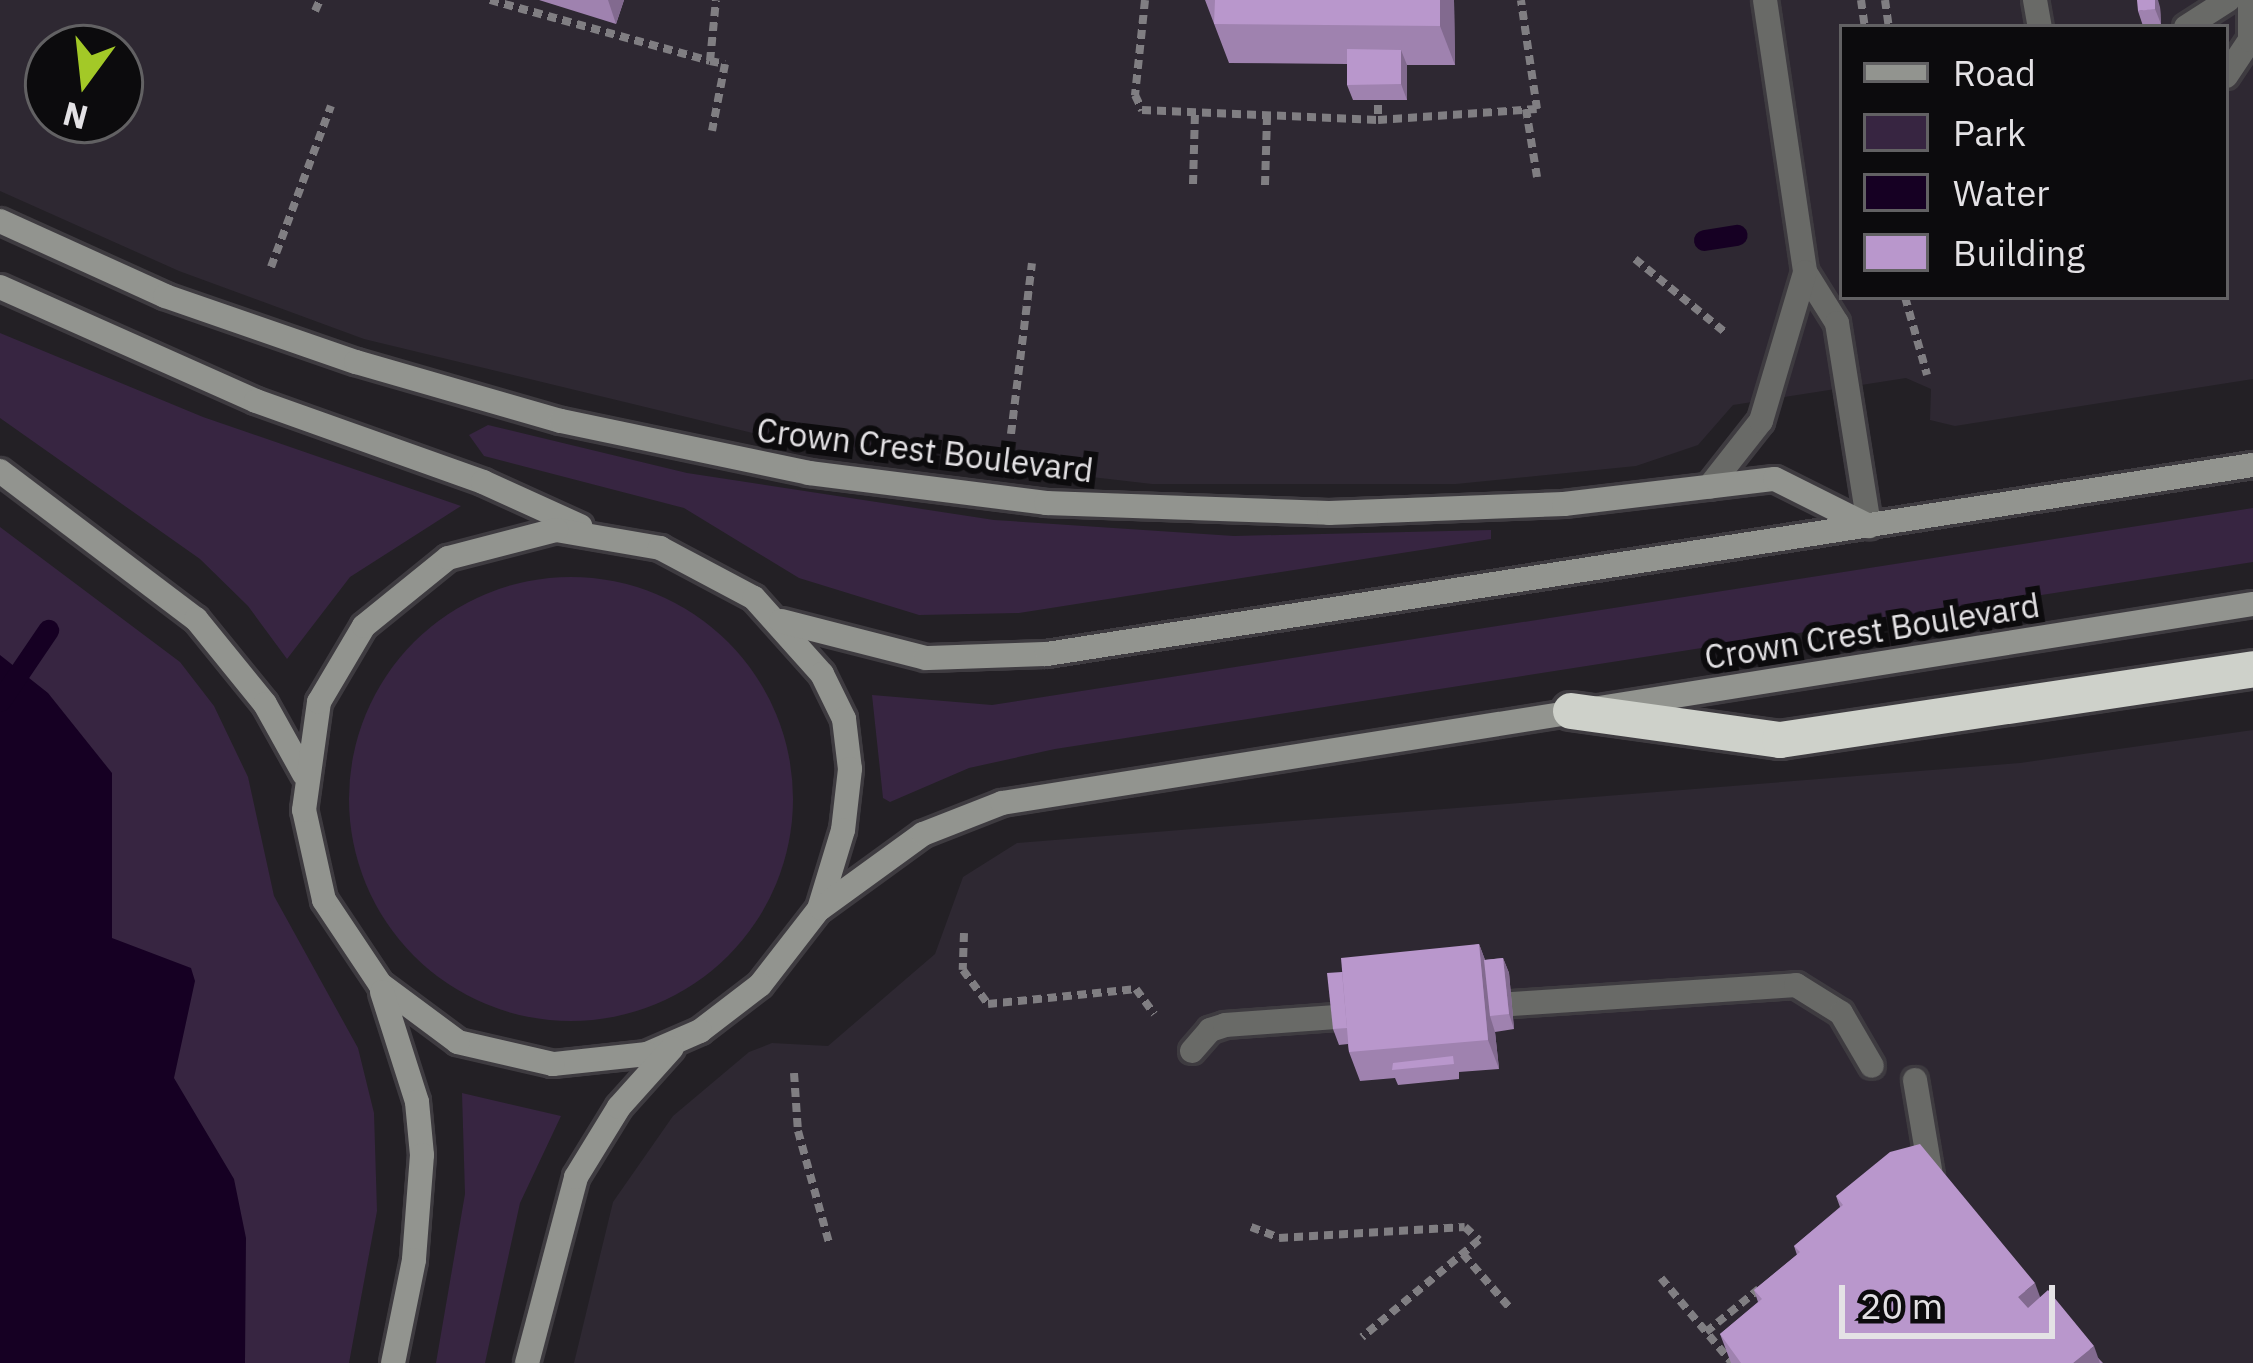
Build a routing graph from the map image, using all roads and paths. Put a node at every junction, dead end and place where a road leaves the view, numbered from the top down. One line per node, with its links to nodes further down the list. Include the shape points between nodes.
1 (320, 0): 9 (path)
2 (490, 0): 11 (path)
3 (716, 0): 11 (path)
4 (1145, 0): 16 (path, via 1136,103)
5 (1521, 0): 15 (path, via 1538,109)
6 (1765, 0): 27 (street)
7 (2228, 0): 10 (street)
8 (2250, 0): 12 (street, via 2250,40)
9 (315, 11)
10 (2191, 24)
11 (710, 61): 19 (path, via 725,64)
12 (2229, 72)
13 (1377, 83): 18 (path)
14 (331, 106): 26 (path)
15 (1526, 109): 18 (path); 20 (path)
16 (1195, 114): 17 (path); 21 (path)
17 (1267, 117): 18 (path); 22 (path)
18 (1378, 120)
19 (712, 131)
20 (1537, 177)
21 (1192, 184)
22 (1265, 185)
23 (0, 221): 35 (main road, Crown Crest Boulevard, via 165,296 413,380 640,439 843,479 1085,506 1307,513 1519,507)
24 (1635, 259): 30 (path)
25 (1032, 263): 32 (path)
26 (271, 267)
27 (1804, 272): 35 (street, via 1761,421); 36 (street, via 1837,323)
28 (0, 287): 37 (main road, via 256,401 483,482)
29 (1906, 300): 31 (path)
30 (1727, 334)
31 (1928, 375)
32 (1011, 434)
33 (2253, 465): 36 (main road)
34 (0, 471): 42 (main road, via 196,619 266,704)
35 (1709, 487): 36 (main road, Crown Crest Boulevard, via 1775,478)
36 (1869, 526): 39 (main road, via 1047,654 926,658)
37 (589, 530): 39 (main road, via 697,564); 42 (main road, via 480,544 392,597 331,674)
38 (2253, 604): 41 (main road, Crown Crest Boulevard)
39 (776, 619): 43 (main road, via 823,674 849,743 843,830)
40 (2253, 669): 41 (highway, via 1780,740)
41 (1571, 711): 43 (main road, Crown Crest Boulevard, via 1002,802 923,834)
42 (305, 775): 45 (main road, via 318,885)
43 (819, 909): 49 (main road, via 760,986)
44 (964, 933): 48 (path, via 963,970 988,1004 1136,989)
45 (380, 984): 49 (main road, via 458,1042 520,1060 611,1061); 65 (main road, via 411,1080 422,1155 414,1260)
46 (1462, 1008): 51 (street, via 1796,986 1841,1012)
47 (1391, 1013): 50 (street, via 1225,1025)
48 (1154, 1014)
49 (678, 1042): 66 (main road, via 619,1107 576,1178)
50 (1192, 1052)
51 (1872, 1066)
52 (794, 1073): 56 (path, via 798,1131)
53 (1915, 1080): 54 (street, via 1927,1171)
54 (1956, 1206)
55 (1251, 1226): 57 (path, via 1279,1238 1465,1227 1479,1240)
56 (829, 1243)
57 (1463, 1253): 60 (path); 64 (path)
58 (1774, 1277): 61 (path)
59 (1661, 1278): 63 (path)
60 (1509, 1307)
61 (1737, 1307): 62 (path); 63 (path)
62 (1750, 1322)
63 (1706, 1332): 67 (path)
64 (1362, 1337)
65 (393, 1363)
66 (527, 1363)
67 (1732, 1363)

